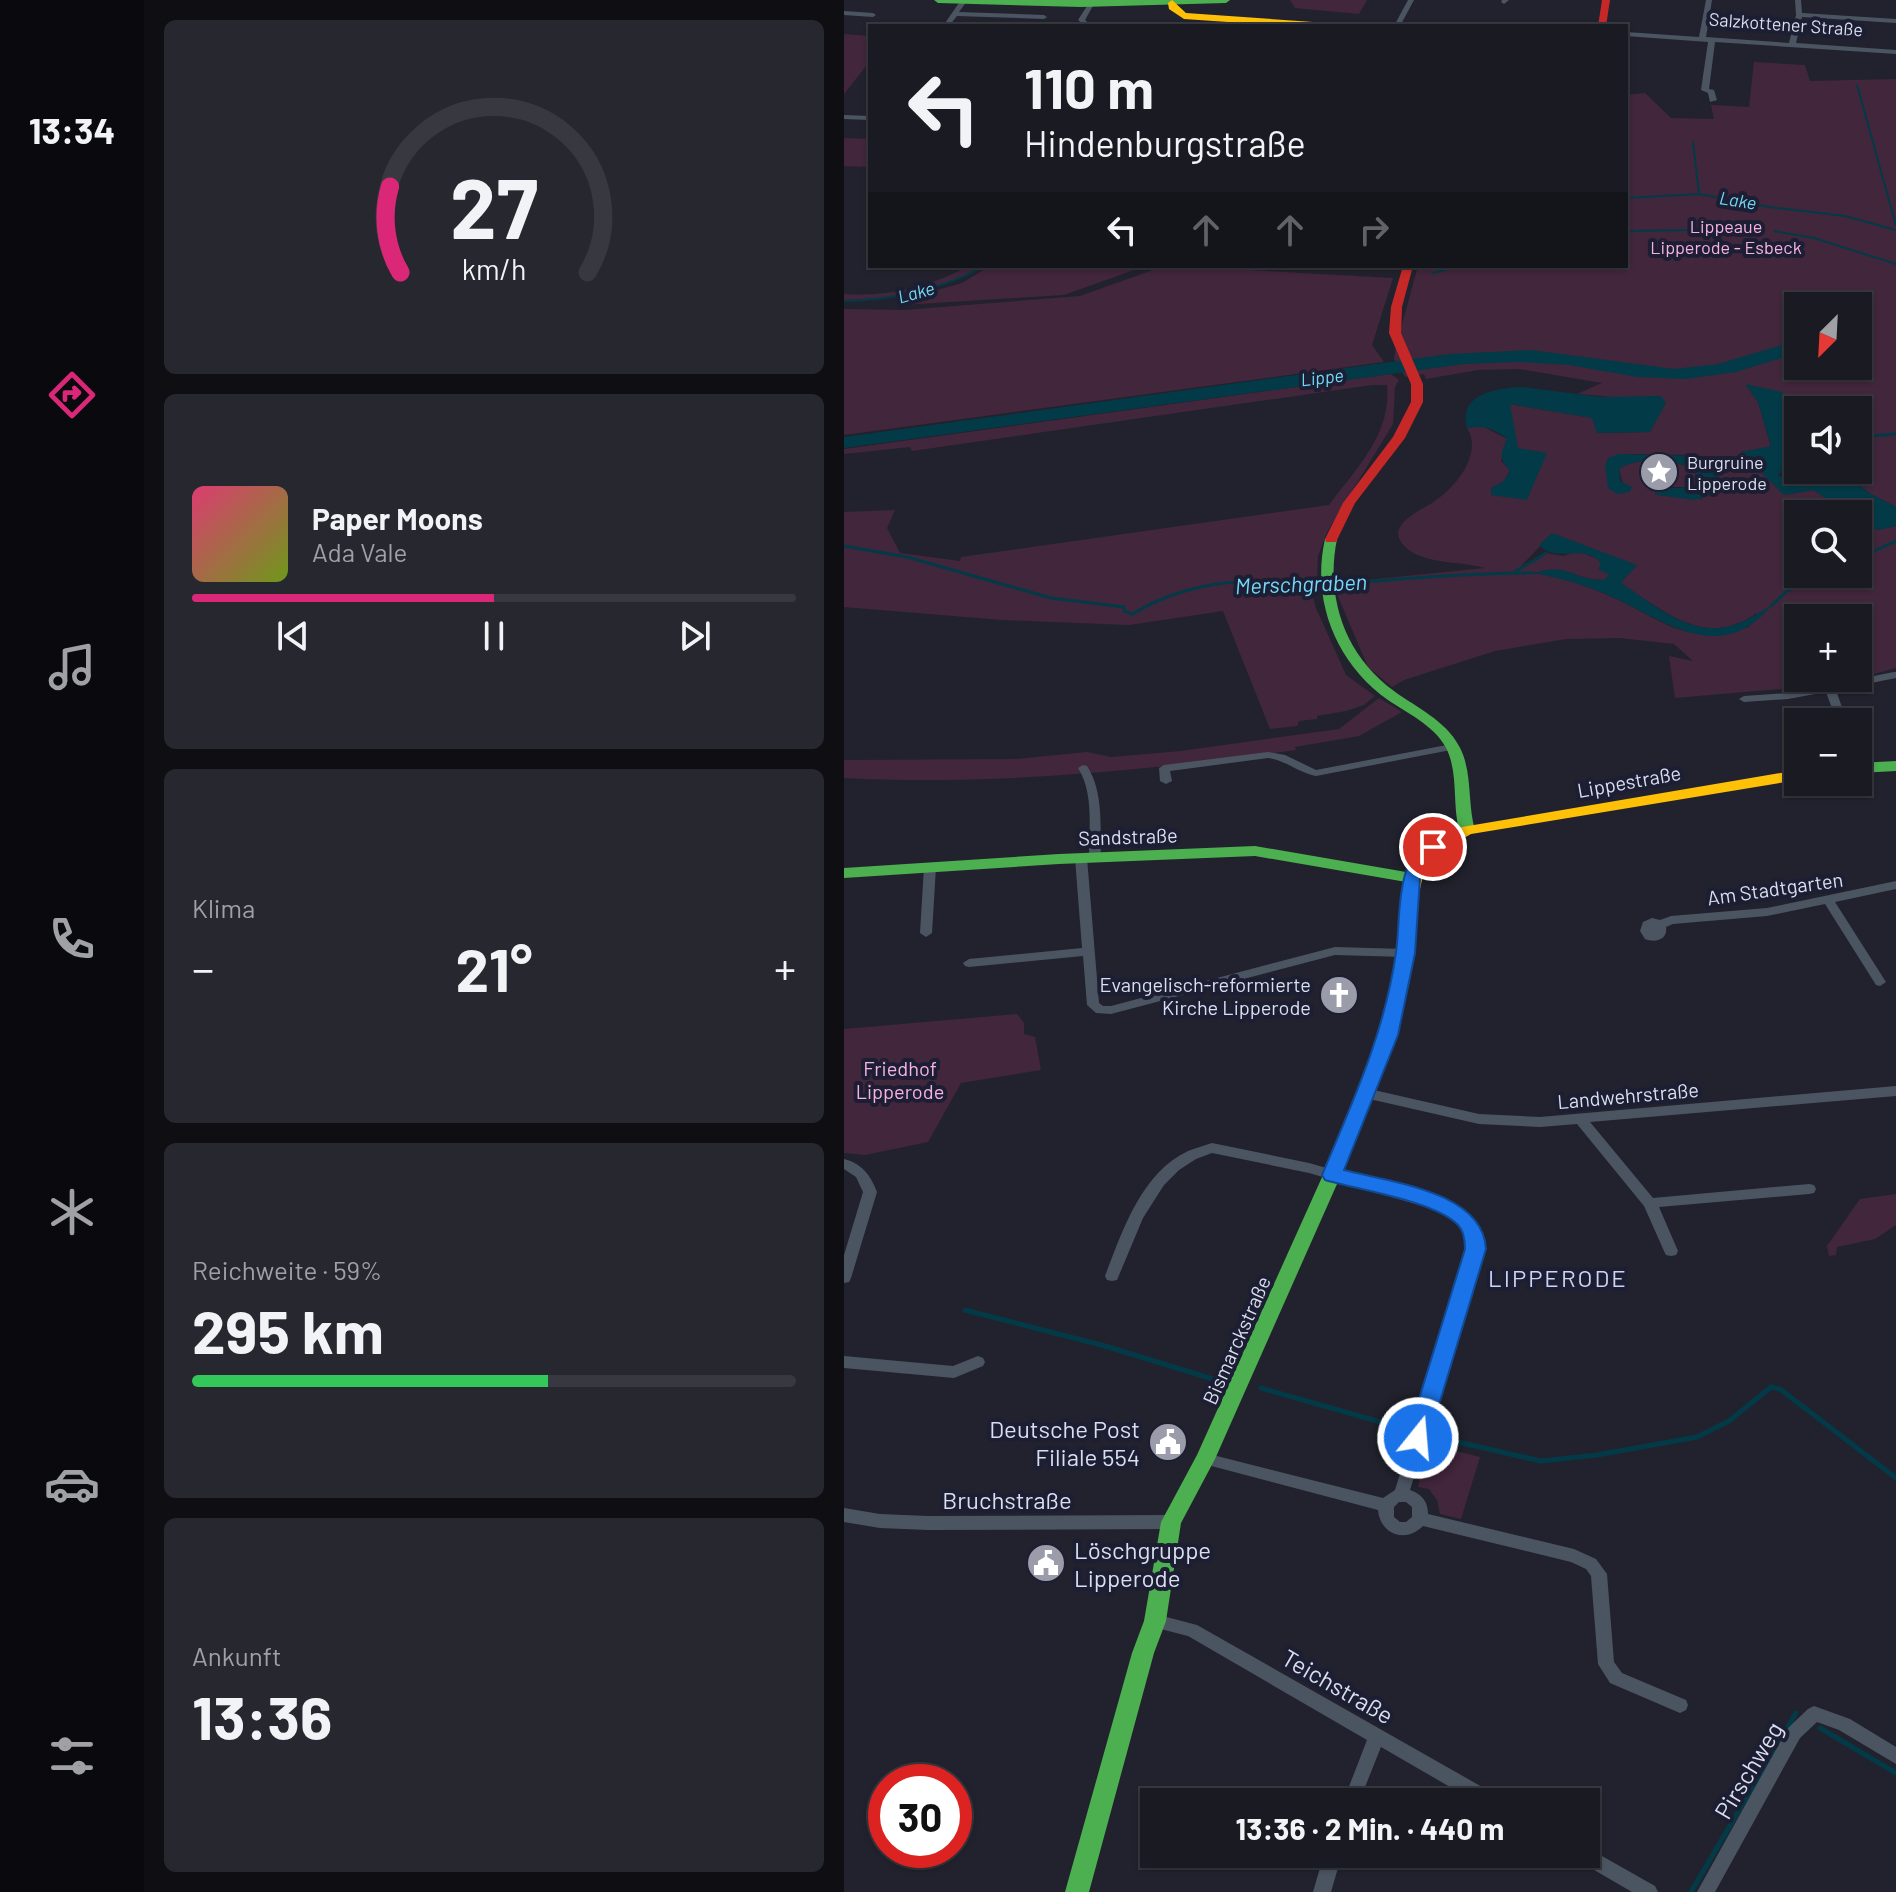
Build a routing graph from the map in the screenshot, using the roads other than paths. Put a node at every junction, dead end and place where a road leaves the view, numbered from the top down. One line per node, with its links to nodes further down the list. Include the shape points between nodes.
1 (938, 0): 9 (main road)
2 (1226, 0): 8 (main road)
3 (1411, 0): 20 (street)
4 (1606, 0): 21 (main road)
5 (1709, 0): 23 (street)
6 (1798, 0): 13 (street)
7 (1099, 3): 8 (main road); 9 (main road); 18 (street, via 1081,20)
8 (1172, 3): 19 (main road, via 1184,16)
9 (960, 4): 14 (street); 17 (street)
10 (1875, 9): 15 (street)
11 (844, 13): 12 (street)
12 (873, 15)
13 (1799, 15): 15 (street); 25 (street)
14 (1044, 17)
15 (1874, 19): 16 (street)
16 (1896, 21)
17 (947, 24)
18 (1086, 24)
19 (1295, 24)
20 (1398, 24)
21 (1602, 24)
22 (1628, 34): 23 (street, Salzkottener Straße)
23 (1702, 38): 24 (street, Salzkottener Straße)
24 (1712, 39): 25 (street, Salzkottener Straße); 27 (street, via 1705,90)
25 (1792, 45): 26 (street, Salzkottener Straße)
26 (1896, 52)
27 (1713, 100)
28 (844, 117): 29 (street)
29 (868, 118)
30 (1408, 268): 35 (main road, via 1394,328 1416,378 1415,406 1353,497 1326,557 1326,586 1357,664 1384,690 1423,715)
31 (1894, 675): 32 (street)
32 (1872, 680)
33 (1813, 692): 34 (street)
34 (1744, 699)
35 (1452, 747): 40 (street, via 1316,773 1268,755 1164,768); 41 (main road, via 1462,786 1460,816)
36 (1872, 766): 37 (main road)
37 (1896, 766)
38 (1083, 768): 42 (street, via 1092,802)
39 (1784, 777): 41 (main road, Lippestraße)
40 (1166, 781)
41 (1467, 830): 45 (main road, via 1433,847)
42 (1088, 858): 43 (main road, Sandstraße); 45 (main road, Sandstraße, via 1264,852); 50 (street)
43 (930, 867): 44 (main road, Sandstraße); 49 (street)
44 (844, 873)
45 (1412, 878): 51 (main road, Bismarckstraße)
46 (1896, 885): 47 (street, Am Stadtgarten)
47 (1829, 901): 48 (street, Am Stadtgarten); 53 (street)
48 (1659, 925)
49 (926, 933)
50 (1087, 952): 51 (street, via 1093,1005 1100,1010 1335,951); 52 (street)
51 (1405, 953): 55 (main road, Bismarckstraße, via 1389,1035)
52 (969, 963)
53 (1880, 982)
54 (1896, 1091): 56 (street, Landwehrstraße)
55 (1365, 1093): 56 (street, Landwehrstraße, via 1479,1119); 58 (main road, Bismarckstraße)
56 (1581, 1120): 60 (street)
57 (844, 1164): 63 (street, via 866,1178 870,1192)
58 (1332, 1175): 62 (street, via 1225,1149 1197,1151 1167,1170 1128,1233); 66 (main road, Bismarckstraße); 67 (street, via 1440,1203 1465,1220 1475,1237 1476,1249)
59 (1809, 1189): 60 (street)
60 (1650, 1203): 61 (street)
61 (1671, 1251)
62 (1112, 1276)
63 (844, 1278)
64 (844, 1362): 65 (street, via 954,1372)
65 (978, 1362)
66 (1205, 1459): 68 (street); 71 (main road, Bismarckstraße)
67 (1401, 1496): 68 (street); 70 (street, via 1418,1503)
68 (1386, 1505): 70 (street, via 1384,1515 1395,1527 1407,1528)
69 (844, 1515): 71 (street, Bruchstraße, via 928,1523)
70 (1420, 1519): 73 (street, via 1591,1564 1599,1574 1606,1664 1616,1678)
71 (1171, 1522): 72 (main road, Bismarckstraße)
72 (1155, 1621): 74 (street, Teichstraße, via 1191,1630); 80 (main road, Bismarckstraße)
73 (1680, 1705)
74 (1377, 1736): 76 (street); 77 (street, Teichstraße)
75 (1896, 1756): 83 (street, Pirschweg, via 1844,1724 1814,1714 1794,1733)
76 (1357, 1788)
77 (1468, 1788)
78 (1600, 1864): 82 (street)
79 (1329, 1868): 81 (street)
80 (1077, 1892)
81 (1322, 1892)
82 (1649, 1892)
83 (1706, 1892)

